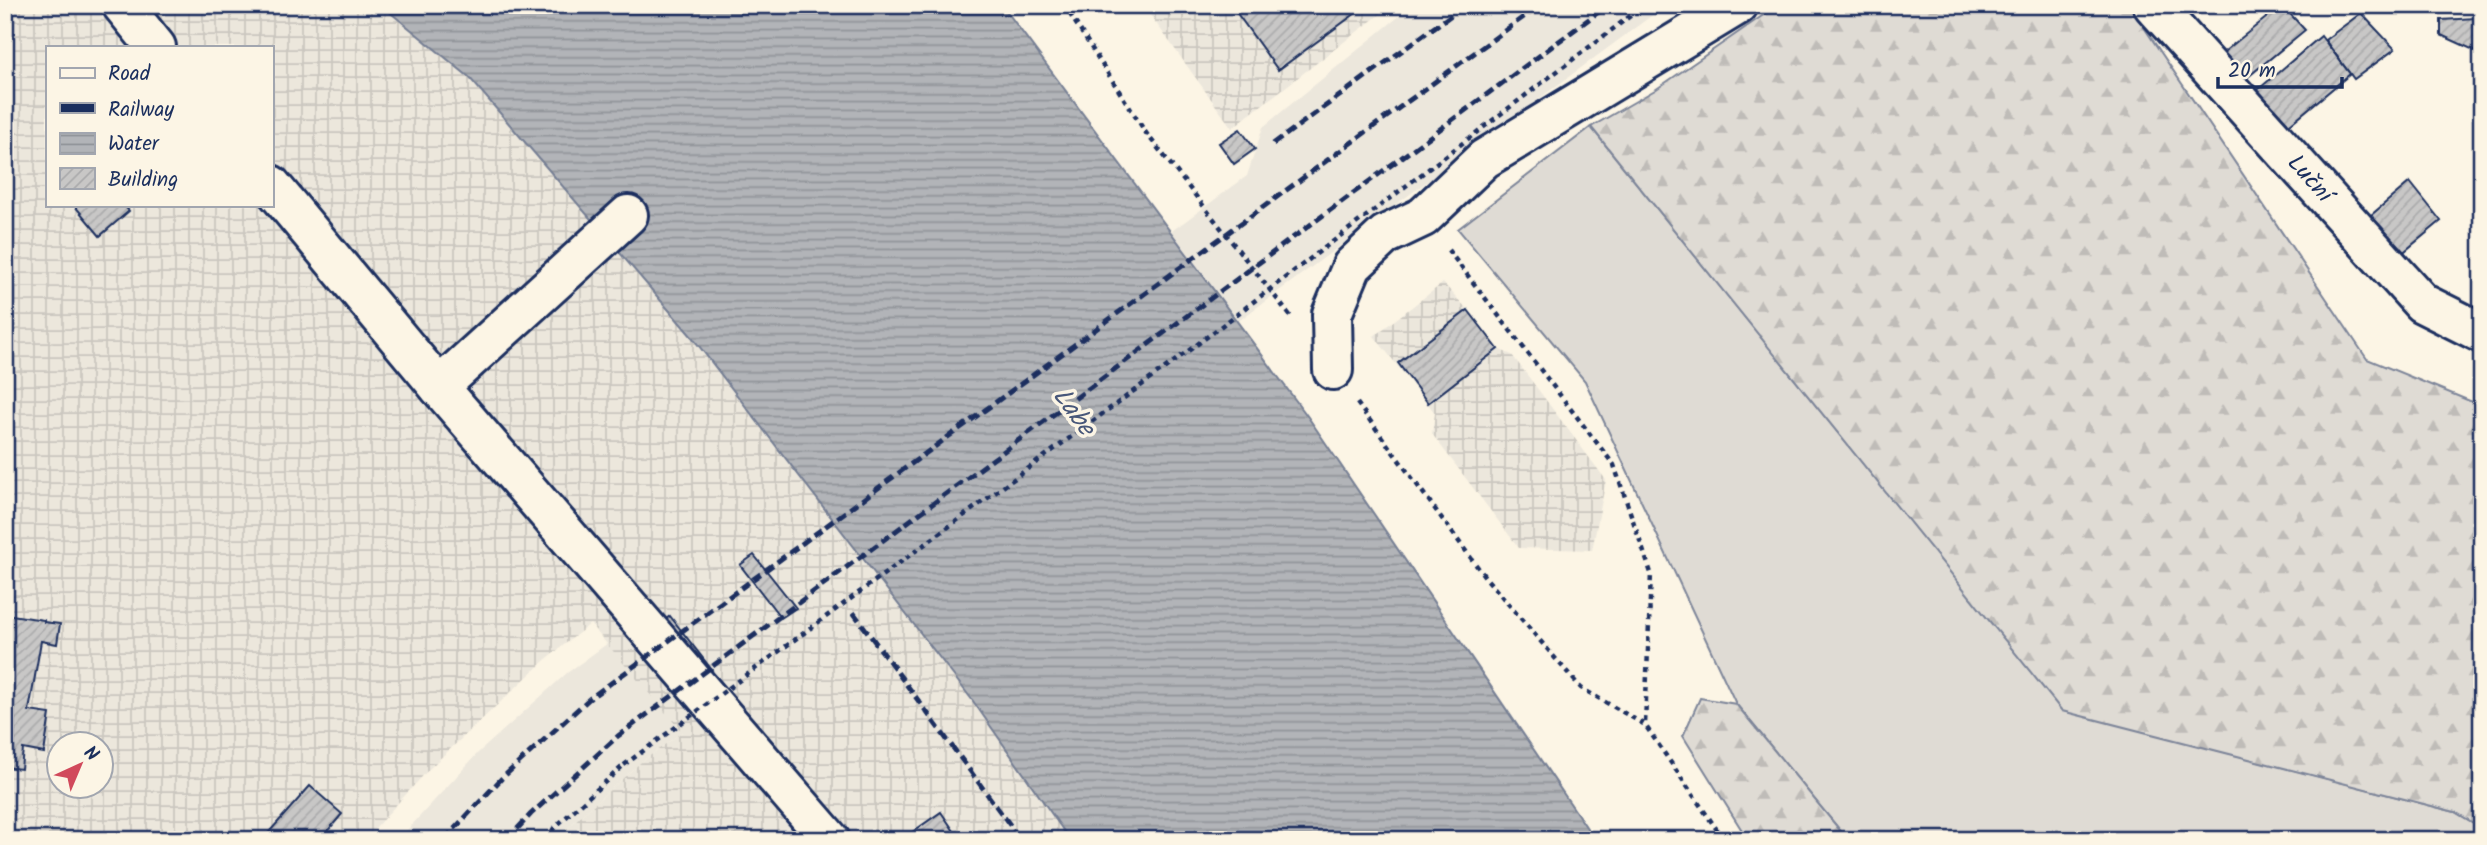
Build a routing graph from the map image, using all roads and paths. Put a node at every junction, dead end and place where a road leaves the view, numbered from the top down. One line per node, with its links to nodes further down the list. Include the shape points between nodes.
1 (121, 5): 6 (street)
2 (1063, 5): 11 (path, via 1146,133)
3 (1646, 5): 14 (path, bridge, via 1195,346 624,765 554,828)
4 (1738, 5): 9 (street, via 1484,159)
5 (2153, 5): 10 (street, Luční, via 2422,303)
6 (155, 46)
7 (273, 188): 12 (street)
8 (628, 215): 12 (street)
9 (1423, 217): 11 (street, via 1385,236 1352,266 1332,314); 13 (path, via 1614,466 1651,573)
10 (2482, 333)
11 (1332, 370): 13 (path, via 1485,577 1581,688)
12 (439, 387): 15 (street)
13 (1645, 725): 16 (path)
14 (547, 840)
15 (830, 840)
16 (1724, 840)

